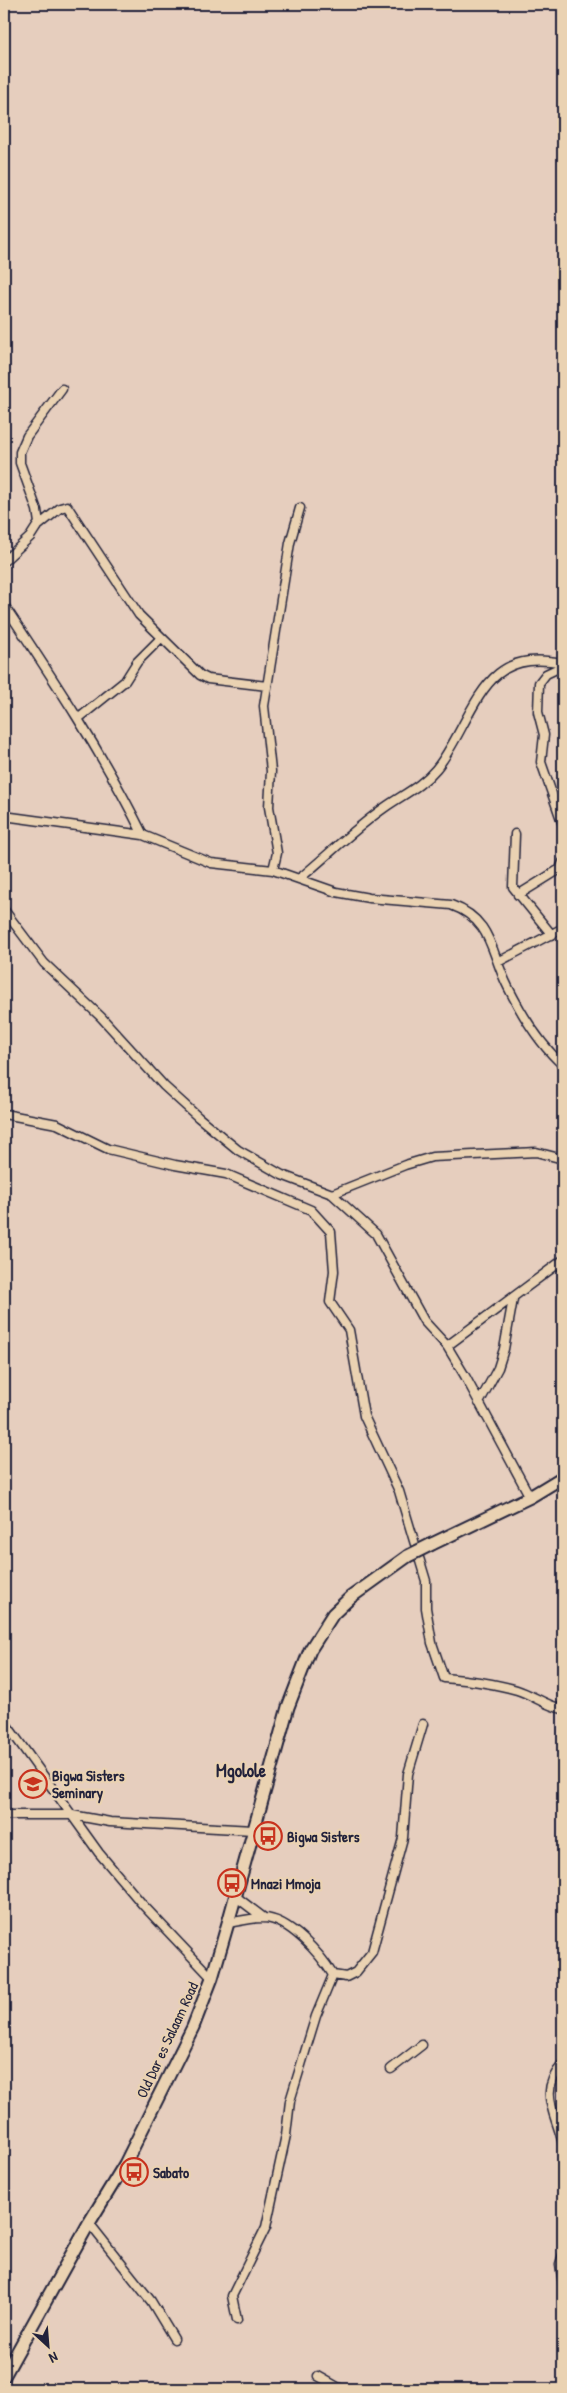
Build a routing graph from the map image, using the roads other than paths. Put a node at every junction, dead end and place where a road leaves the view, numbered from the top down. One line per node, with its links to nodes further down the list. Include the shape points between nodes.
1 (62, 389): 3 (street, via 27,436 20,452 20,463 39,516)
2 (300, 508): 8 (street, via 290,543)
3 (38, 526): 4 (street); 6 (street, via 67,506 130,603)
4 (4, 561)
5 (4, 605): 9 (street)
6 (161, 638): 8 (street, via 204,678); 9 (street, via 137,662 125,681)
7 (563, 664): 11 (street, via 546,674 539,683 538,712 544,735 541,762); 16 (street, via 537,659 499,673 474,706 452,748 434,771)
8 (267, 686): 15 (street, via 264,706 271,771 269,807 277,853)
9 (79, 718): 13 (street)
10 (4, 817): 13 (street)
11 (563, 825)
12 (516, 834): 17 (street, via 512,875)
13 (143, 835): 15 (street, via 211,862)
14 (563, 862): 17 (street, via 560,869)
15 (273, 870): 16 (street)
16 (299, 879): 21 (street, via 352,895 451,905 462,909 484,928)
17 (518, 895): 20 (street)
18 (4, 910): 25 (street, via 44,963 102,1017 164,1086 198,1117 238,1150 282,1175)
19 (563, 928): 20 (street)
20 (552, 935): 21 (street)
21 (498, 962): 22 (street, via 506,985 528,1024)
22 (563, 1064)
23 (4, 1114): 32 (street, via 57,1124 108,1149 226,1174 311,1210 331,1232 334,1271 330,1302 349,1330 364,1416 399,1491 413,1536 426,1581 426,1608 432,1644 444,1678 480,1680)
24 (563, 1159): 25 (street, via 536,1152 432,1157)
25 (332, 1194): 28 (street, via 376,1234 424,1321)
26 (563, 1260): 27 (street)
27 (513, 1299): 28 (street); 29 (street, via 498,1368)
28 (447, 1346): 29 (street)
29 (479, 1404): 31 (street)
30 (563, 1477): 31 (street)
31 (530, 1497): 37 (street, Old Dar es Salaam Road, bridge, via 408,1556 333,1614 313,1643 288,1707)
32 (563, 1708)
33 (4, 1720): 36 (street)
34 (423, 1724): 41 (street, via 408,1774 403,1838 372,1952 356,1972 346,1977)
35 (4, 1815): 36 (street)
36 (72, 1815): 37 (street, via 110,1822); 42 (street, via 143,1905)
37 (253, 1830): 38 (street, Old Dar es Salaam Road)
38 (235, 1896): 39 (street); 40 (street, Old Dar es Salaam Road)
39 (264, 1918): 40 (street); 41 (street, via 291,1930 321,1957)
40 (228, 1923): 42 (street, Old Dar es Salaam Road)
41 (333, 1975): 50 (street, via 316,2016 290,2100 286,2135 266,2227 232,2296)
42 (212, 1978): 47 (street, Old Dar es Salaam Road, via 193,2027 125,2164)
43 (422, 2045): 45 (street)
44 (563, 2064): 46 (street, via 552,2077 548,2097)
45 (391, 2069)
46 (563, 2144)
47 (89, 2224): 51 (street, via 151,2301); 52 (street, Old Dar es Salaam Road)
48 (563, 2255): 49 (street, via 560,2264)
49 (563, 2284)
50 (237, 2320)
51 (174, 2339)
52 (4, 2376)
53 (318, 2376): 54 (street)
54 (341, 2389)

